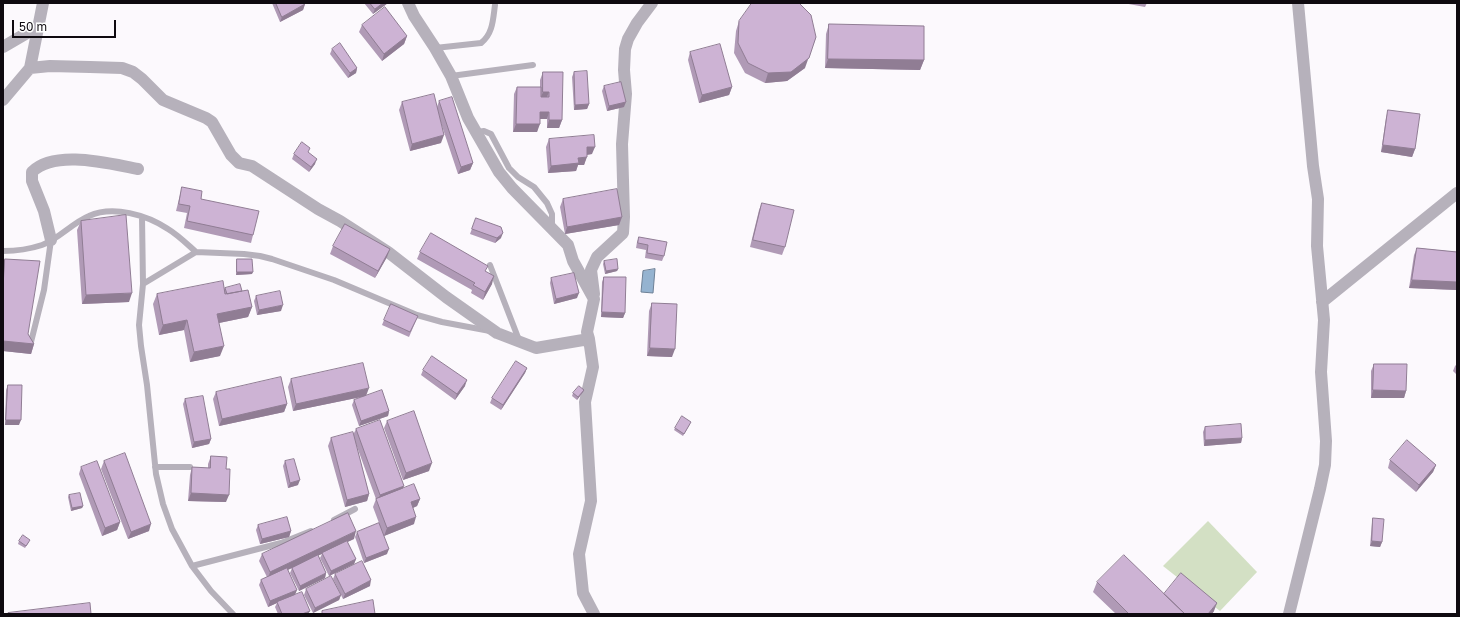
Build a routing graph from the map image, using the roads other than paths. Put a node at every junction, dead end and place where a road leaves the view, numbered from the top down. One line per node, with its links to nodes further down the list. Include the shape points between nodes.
1 (43, 3): 6 (street)
2 (408, 3): 8 (street)
3 (652, 3): 21 (street, via 637,23 625,49 623,233 597,258 591,270)
4 (1298, 3): 22 (street, via 1318,199 1317,246)
5 (495, 5): 8 (lane, via 490,32 481,43)
6 (39, 26): 7 (street); 10 (street)
7 (3, 47)
8 (435, 48): 11 (street)
9 (533, 65): 11 (lane)
10 (30, 68): 12 (street); 23 (street, via 122,68 133,72 163,100 212,122 231,155 239,163 252,166 388,252)
11 (451, 76): 21 (street, via 468,118 499,172 568,245 573,261)
12 (3, 100)
13 (138, 169): 16 (street, via 82,159 37,166 32,172 32,181 44,211)
14 (1457, 193): 22 (street)
15 (142, 217): 16 (lane, via 122,212 99,212); 18 (lane, via 168,228); 20 (lane)
16 (51, 240): 17 (lane, via 28,249); 25 (lane, via 44,290)
17 (3, 251)
18 (196, 252): 20 (lane); 23 (lane, via 260,256 334,280 417,315)
19 (490, 265): 26 (lane)
20 (143, 284): 27 (lane, via 141,346)
21 (594, 299): 24 (street, via 587,332)
22 (1322, 302): 35 (street, via 1324,320 1321,372 1326,441 1325,465)
23 (497, 333): 26 (street)
24 (589, 339): 26 (street, via 536,348); 34 (street, via 593,367 585,402 591,502 579,554 583,593)
25 (31, 342)
26 (520, 342)
27 (155, 467): 28 (lane); 32 (lane, via 163,504 172,529)
28 (190, 467)
29 (355, 509): 30 (lane)
30 (330, 522)
31 (317, 529): 32 (lane, via 281,543)
32 (192, 566): 33 (lane)
33 (233, 614)
34 (594, 614)
35 (1289, 614)

